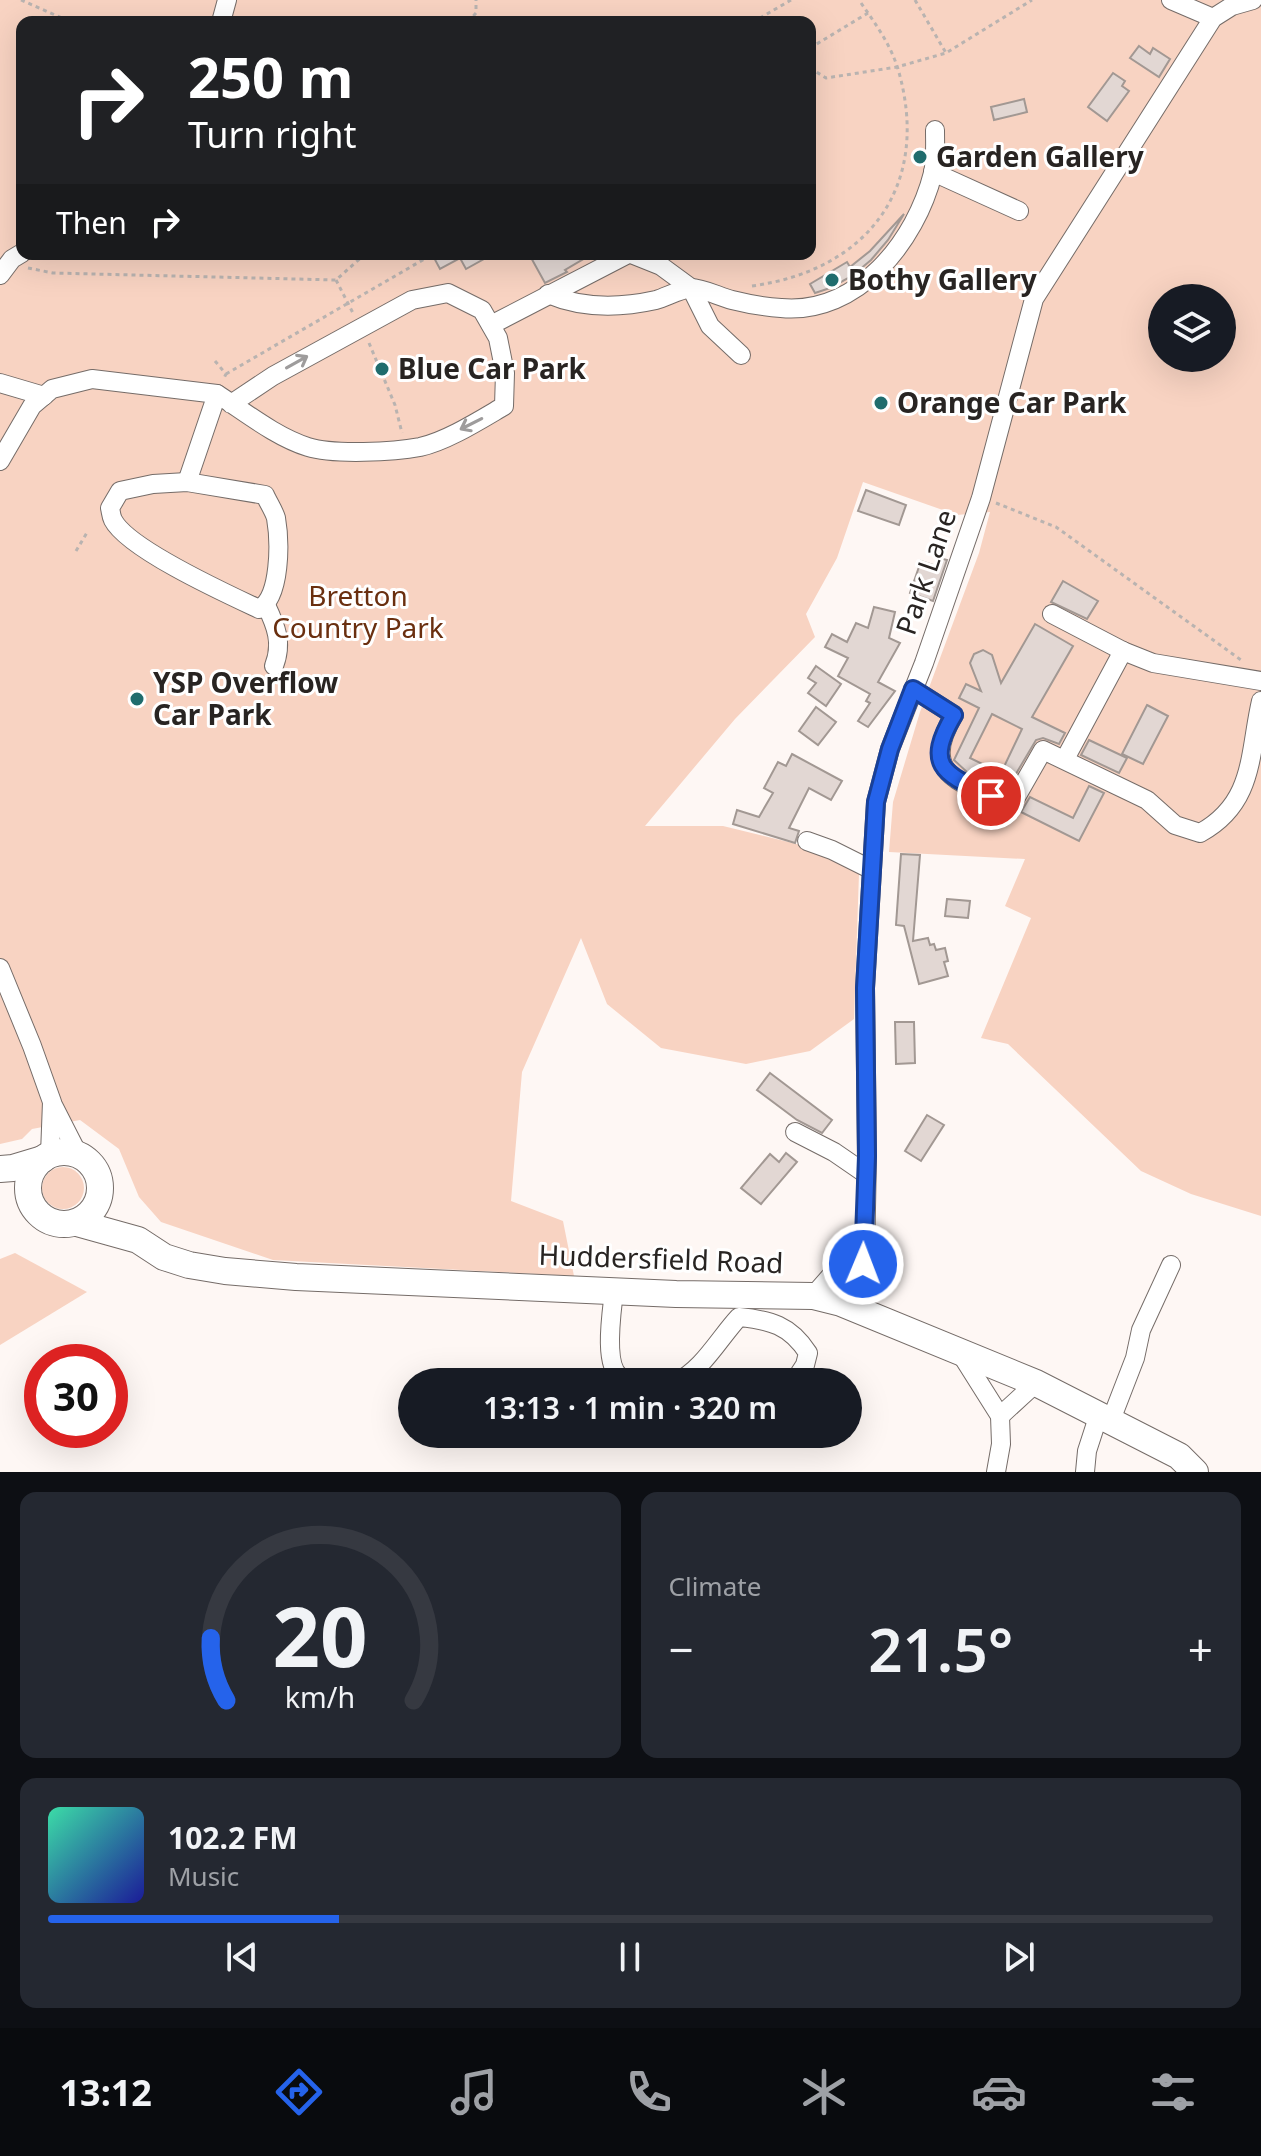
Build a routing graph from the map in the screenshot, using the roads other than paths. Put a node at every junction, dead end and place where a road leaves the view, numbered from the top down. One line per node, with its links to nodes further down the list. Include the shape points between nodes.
1 (1171, 0): 4 (street)
2 (1253, 0): 3 (street, Park Lane)
3 (1233, 3): 4 (street, Park Lane)
4 (1213, 18): 26 (street, Park Lane, via 1034,299 981,498)
5 (935, 130): 6 (street)
6 (933, 172): 7 (street); 12 (street, via 903,241 883,266 839,296 816,307 783,309)
7 (1019, 211)
8 (16, 257): 11 (street)
9 (617, 260): 13 (street)
10 (645, 260): 12 (street)
11 (0, 275)
12 (691, 288): 13 (street, via 612,307); 15 (street, via 710,326)
13 (548, 294): 14 (street)
14 (491, 325): 18 (street, one-way to 14, via 412,300 448,293 482,310); 18 (street, one-way to 18, via 505,373 504,406 421,447 358,452 309,448)
15 (741, 355)
16 (0, 383): 17 (street)
17 (44, 396): 18 (street, via 92,379); 19 (street, via 32,406)
18 (224, 399): 20 (street)
19 (0, 461)
20 (187, 482): 21 (street, via 265,495 276,517 277,575); 21 (street, via 120,491 110,508 113,521 136,543 214,588 259,609)
21 (266, 605): 24 (street, via 280,650)
22 (1052, 614): 23 (street)
23 (1123, 651): 25 (street, via 1153,663); 28 (street)
24 (274, 666)
25 (1261, 681)
26 (913, 689): 28 (street, via 954,715 940,745 940,761 951,777 1011,806 1043,750); 30 (street, Park Lane, via 876,802)
27 (1261, 701): 28 (street, via 1248,778 1215,824 1200,833 1175,825 1147,800)
28 (1065, 759)
29 (807, 841): 30 (street)
30 (872, 870): 37 (street, Park Lane, via 865,988)
31 (0, 968): 32 (street)
32 (52, 1102): 34 (street); 35 (street)
33 (795, 1132): 37 (street)
34 (47, 1156): 35 (highway); 36 (highway); 40 (highway, via 30,1176)
35 (79, 1156): 39 (highway, Huddersfield Road, via 93,1166)
36 (0, 1169)
37 (866, 1174): 42 (street, Park Lane)
38 (0, 1181): 40 (highway, Huddersfield Road)
39 (101, 1186): 41 (highway, via 95,1208); 43 (highway, Huddersfield Road)
40 (29, 1198): 41 (highway, Huddersfield Road, via 34,1209 53,1223)
41 (77, 1223): 43 (highway, Huddersfield Road)
42 (863, 1239): 46 (street); 47 (street, Park Lane)
43 (138, 1240): 45 (highway, Huddersfield Road, via 164,1257 225,1271)
44 (1171, 1265): 54 (street, via 1141,1330 1135,1358)
45 (614, 1291): 46 (highway, Huddersfield Road); 49 (street)
46 (813, 1296): 47 (highway, Huddersfield Road)
47 (864, 1312): 48 (highway, Huddersfield Road)
48 (958, 1350): 52 (highway, Huddersfield Road); 53 (street)
49 (613, 1368)
50 (694, 1368): 51 (street, via 739,1317 769,1319 802,1344 808,1353)
51 (803, 1368)
52 (1036, 1383): 53 (street); 54 (highway, Huddersfield Road)
53 (1000, 1416): 55 (street)
54 (1105, 1417): 56 (street, via 1087,1451); 57 (highway, Huddersfield Road, via 1179,1456)
55 (996, 1472)
56 (1085, 1472)
57 (1195, 1472)

